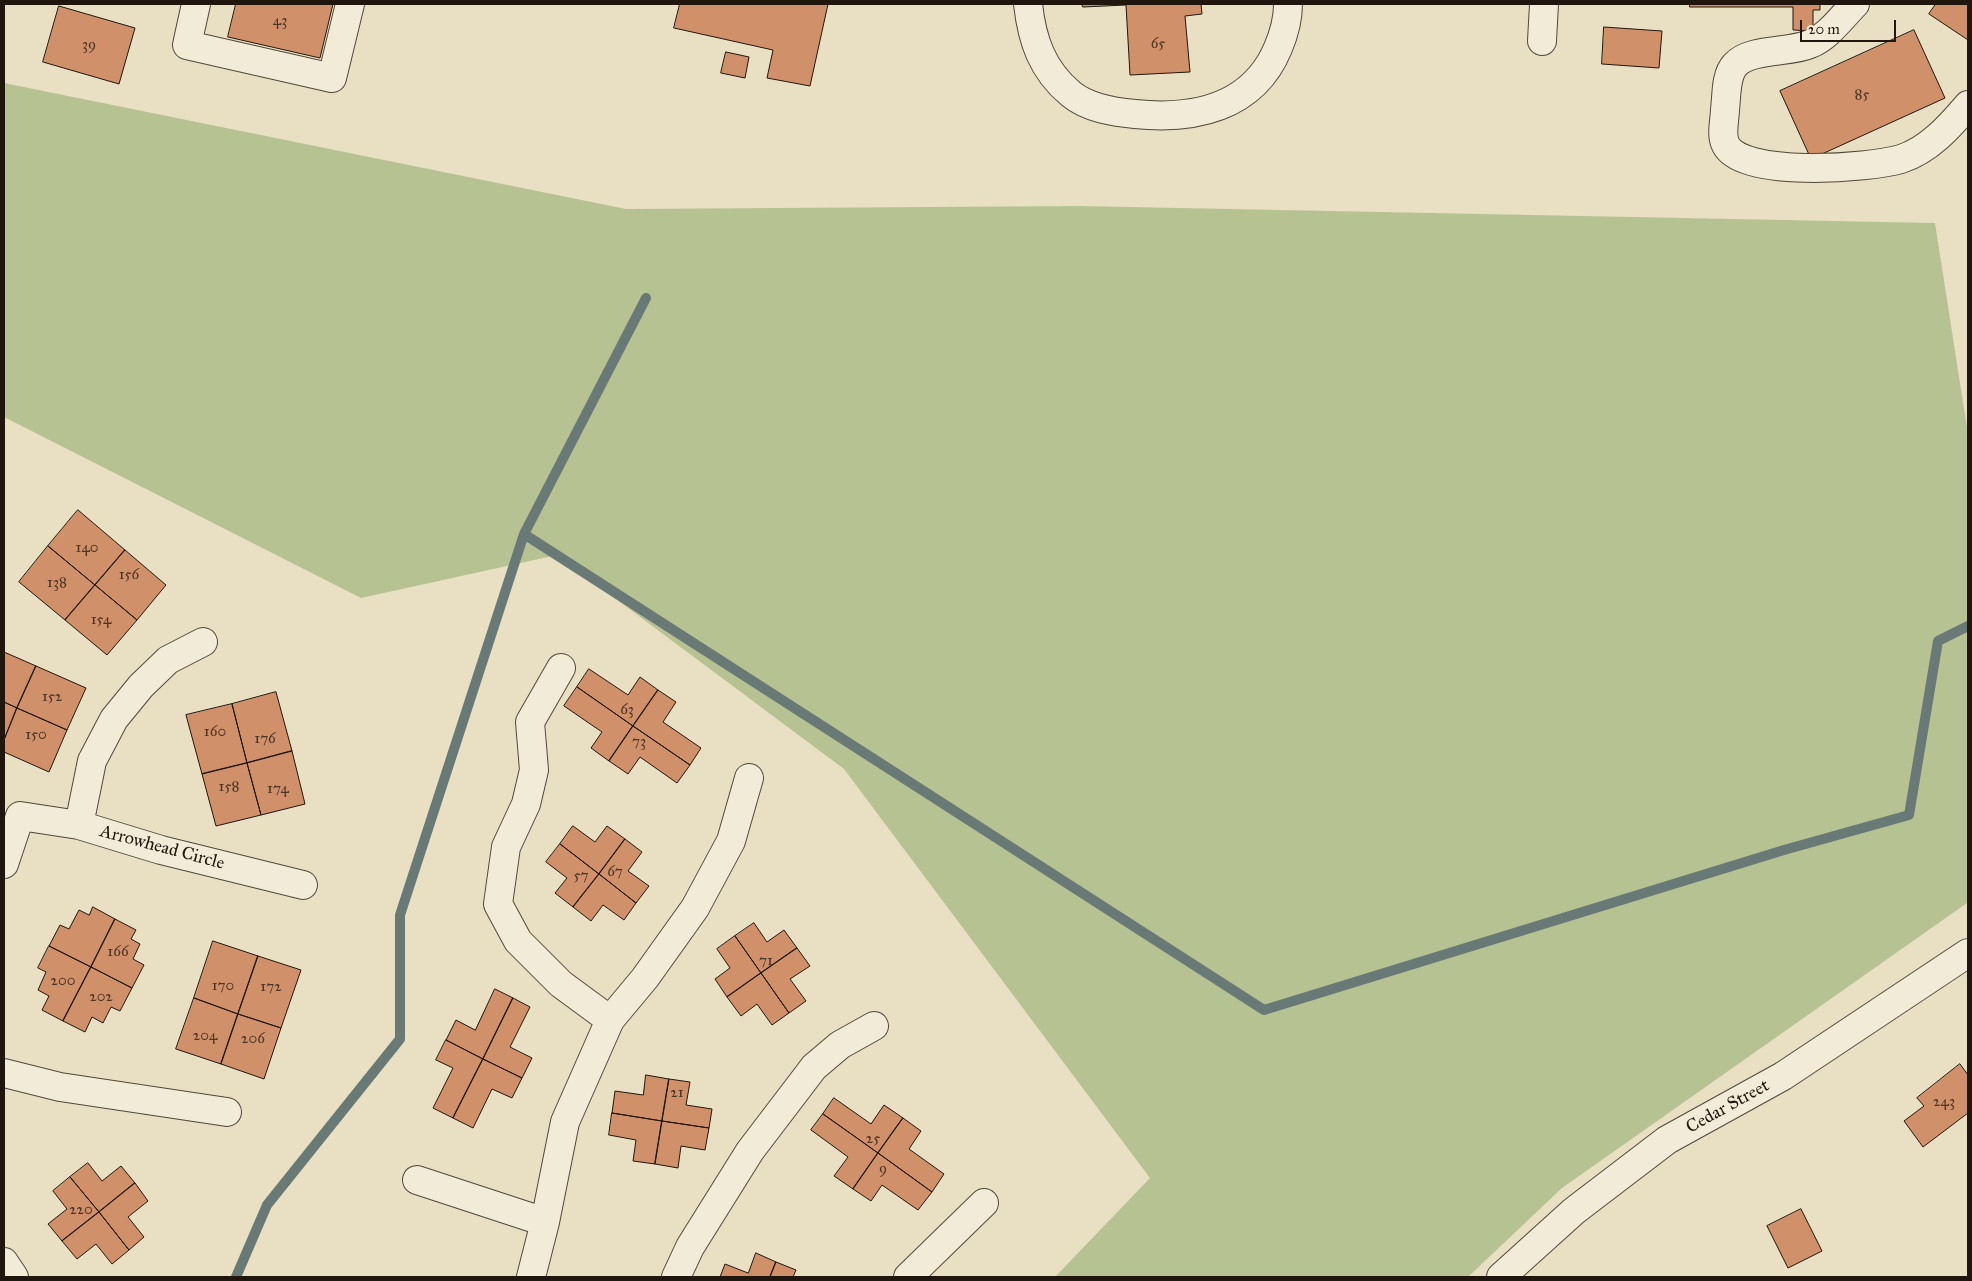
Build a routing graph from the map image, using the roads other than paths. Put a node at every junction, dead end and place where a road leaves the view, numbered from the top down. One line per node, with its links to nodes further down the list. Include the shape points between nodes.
1 (196, 4): 2 (street, via 187,44 332,78)
2 (350, 4)
3 (1028, 4): 4 (street, via 1037,50 1053,76 1071,94 1091,106 1117,113 1177,116 1208,110 1235,99 1258,83 1283,36)
4 (1288, 4)
5 (1544, 4): 7 (street)
6 (1855, 4): 8 (street, via 1811,44 1750,57 1735,65 1728,81 1723,131 1724,143 1732,153 1758,163 1810,168 1862,167 1902,159 1946,131)
7 (1542, 41)
8 (1968, 105)
9 (204, 642): 13 (street, via 168,660 114,719 92,761)
10 (561, 668): 17 (street, via 530,722 534,770 526,804 506,847 498,904 518,941 561,984)
11 (750, 778): 17 (street, via 731,841 695,908)
12 (12, 811): 13 (street, Arrowhead Circle); 14 (street, Arrowhead Circle)
13 (80, 825): 15 (street, Arrowhead Circle, via 161,850)
14 (4, 864)
15 (303, 885)
16 (1968, 953): 29 (street, Cedar Street, via 1783,1076 1667,1140 1574,1211)
17 (610, 1020): 23 (street, via 565,1122)
18 (874, 1026): 27 (street, via 840,1045 814,1067 750,1151 690,1247)
19 (4, 1073): 20 (street, via 60,1086)
20 (227, 1112)
21 (417, 1180): 23 (street)
22 (984, 1203): 28 (street)
23 (545, 1222): 26 (street)
24 (4, 1262): 25 (street)
25 (14, 1277)
26 (531, 1277)
27 (676, 1277)
28 (908, 1277)
29 (1500, 1277)

